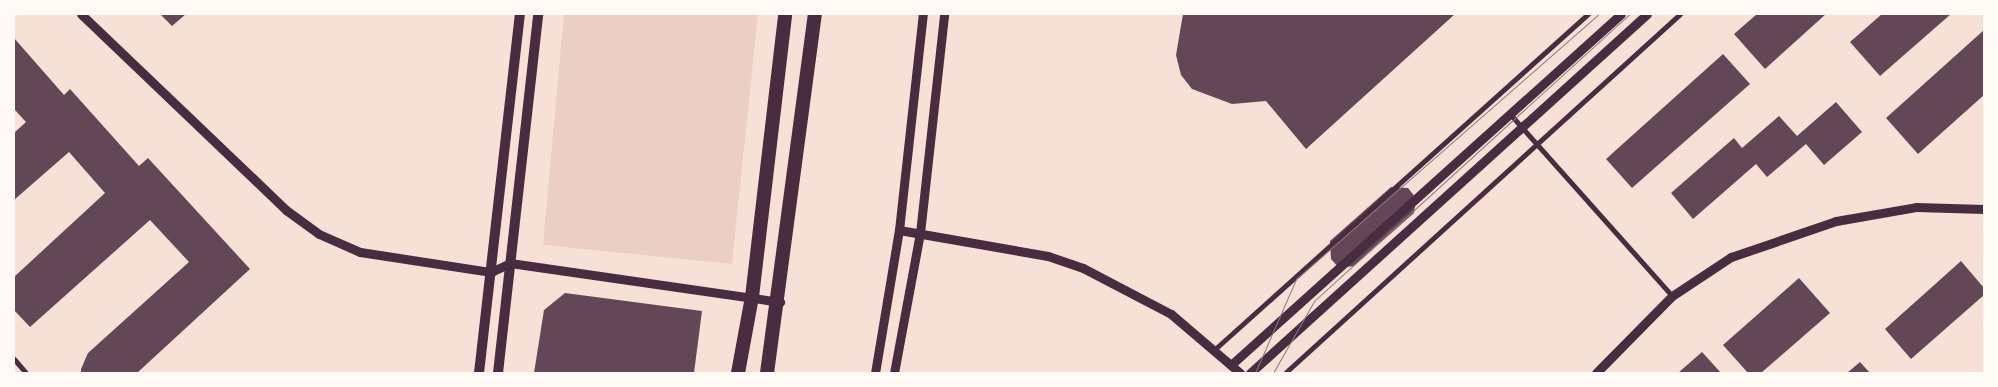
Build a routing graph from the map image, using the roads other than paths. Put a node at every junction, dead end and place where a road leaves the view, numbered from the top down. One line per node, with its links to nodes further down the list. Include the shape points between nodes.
1 (82, 14): 19 (street, via 286,210 319,234 360,252)
2 (520, 14): 19 (main road)
3 (538, 14): 18 (main road)
4 (785, 14): 21 (highway)
5 (816, 14): 22 (highway)
6 (923, 14): 16 (street)
7 (944, 14): 17 (street)
8 (1588, 14): 23 (street)
9 (1621, 14): 12 (street)
10 (1647, 14): 13 (street)
11 (1680, 14): 14 (street)
12 (1510, 114): 13 (street); 25 (street)
13 (1522, 126): 14 (street); 34 (street)
14 (1537, 144): 20 (street); 35 (street)
15 (1984, 209): 20 (street, via 1916,207 1836,221 1731,257)
16 (899, 230): 17 (street); 31 (street)
17 (920, 233): 23 (street, via 1048,256 1083,268 1137,293); 32 (street)
18 (510, 263): 19 (street); 21 (street); 28 (main road)
19 (491, 272): 27 (main road)
20 (1672, 296): 36 (street)
21 (752, 297): 22 (street); 29 (highway)
22 (780, 302): 30 (highway)
23 (1216, 349): 25 (street)
24 (14, 359): 26 (street)
25 (1232, 364): 33 (street)
26 (26, 373)
27 (480, 373)
28 (498, 373)
29 (738, 373)
30 (767, 373)
31 (875, 373)
32 (894, 373)
33 (1240, 373)
34 (1250, 373)
35 (1285, 373)
36 (1596, 373)

